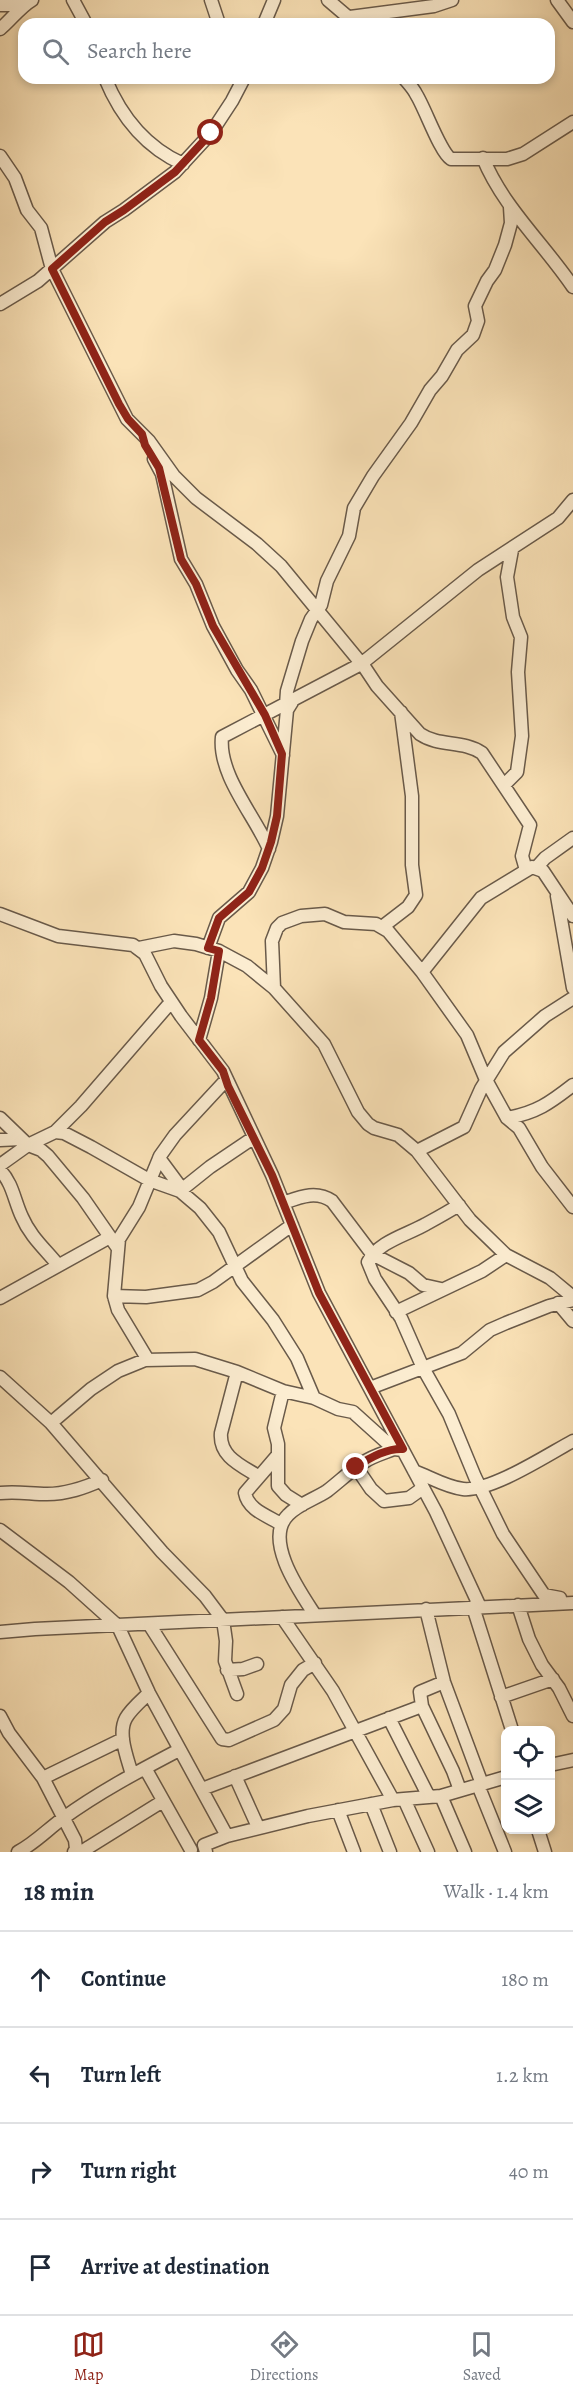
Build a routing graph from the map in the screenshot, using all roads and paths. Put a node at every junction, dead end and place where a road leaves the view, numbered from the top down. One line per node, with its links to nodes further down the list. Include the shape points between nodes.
1 (74, 0): 9 (street)
2 (211, 0): 10 (street)
3 (274, 0): 11 (street)
4 (328, 0): 12 (street)
5 (452, 0): 13 (street)
6 (557, 0): 14 (street)
7 (28, 2): 8 (street); 15 (street)
8 (0, 5)
9 (83, 18)
10 (217, 18)
11 (266, 18)
12 (349, 18)
13 (369, 18)
14 (573, 22)
15 (0, 29)
16 (108, 84): 22 (street, via 133,127 162,154)
17 (240, 84): 22 (street, via 211,133)
18 (408, 84): 21 (street, via 447,156)
19 (573, 122): 21 (street, via 523,154 507,159)
20 (0, 156): 24 (street, via 15,178 27,210 41,228)
21 (483, 158): 23 (street)
22 (183, 164): 24 (street, via 105,222)
23 (510, 207): 25 (street); 30 (street, via 511,223 505,245 475,306 478,321 473,335 453,356 354,508 349,536)
24 (52, 269): 26 (street); 27 (street, via 119,404)
25 (573, 287)
26 (0, 304)
27 (142, 434): 30 (street, via 174,476 281,566); 34 (street, via 162,474 181,559 213,626)
28 (573, 500): 29 (street, via 558,518)
29 (512, 550): 31 (street, via 478,570); 36 (street, via 507,577 513,617 521,637 518,672 522,736 517,772)
30 (317, 609): 31 (street); 32 (street, via 302,640 287,691)
31 (361, 664): 32 (street); 33 (street)
32 (289, 703): 34 (street); 35 (street)
33 (401, 712): 36 (street, via 427,739 474,747); 43 (street, via 412,796 416,895 408,908)
34 (265, 715): 35 (street); 38 (street, via 222,737 221,746 244,807)
35 (282, 754): 38 (street, via 277,816)
36 (504, 785): 39 (street, via 530,825 522,856)
37 (573, 838): 39 (street)
38 (269, 849): 45 (street, via 249,892 219,918)
39 (531, 869): 40 (street, via 543,871); 46 (street, via 481,898)
40 (555, 889): 42 (street); 48 (street)
41 (0, 914): 44 (street, via 58,936 120,942)
42 (573, 916)
43 (382, 927): 46 (street); 47 (street, via 361,921 344,922 325,914 282,923 272,941)
44 (140, 948): 45 (street, via 174,941); 50 (street)
45 (213, 949): 47 (street, via 248,966); 51 (street, via 211,998)
46 (422, 972): 53 (street, via 467,1035)
47 (274, 988): 61 (street, via 324,1044 368,1124 398,1135)
48 (573, 988)
49 (573, 998): 53 (street, via 545,1016 504,1052)
50 (171, 1002): 51 (street); 57 (street)
51 (199, 1040): 52 (street)
52 (226, 1080): 58 (street); 62 (street)
53 (486, 1080): 56 (street); 61 (street, via 464,1127)
54 (573, 1085): 56 (street, via 547,1105 526,1115)
55 (0, 1118): 60 (street)
56 (507, 1118): 68 (street, via 519,1128 542,1167)
57 (55, 1132): 60 (street); 64 (street, via 64,1133)
58 (253, 1138): 65 (street); 66 (street)
59 (0, 1140): 60 (street)
60 (25, 1142): 63 (street); 70 (street, via 48,1156)
61 (417, 1151): 67 (street)
62 (159, 1158): 64 (street); 65 (street)
63 (0, 1168): 74 (street, via 34,1239)
64 (148, 1180): 65 (street); 70 (street, via 139,1207)
65 (181, 1190): 73 (street, via 211,1220)
66 (283, 1203): 69 (street); 71 (street, via 306,1195 325,1196)
67 (459, 1205): 71 (street); 72 (street)
68 (573, 1207)
69 (292, 1225): 73 (street); 86 (street, via 319,1293)
70 (114, 1242): 74 (street); 76 (street)
71 (372, 1254): 75 (street, via 423,1285); 80 (street, via 368,1262 375,1279)
72 (506, 1256): 75 (street); 78 (street, via 550,1278)
73 (234, 1265): 76 (street, via 198,1290 146,1298); 88 (street, via 297,1358)
74 (58, 1266): 77 (street)
75 (441, 1289): 80 (street)
76 (114, 1296): 82 (street, via 118,1310)
77 (0, 1298)
78 (573, 1298): 79 (street)
79 (558, 1303): 81 (street); 83 (street, via 490,1330 462,1353)
80 (396, 1312): 83 (street)
81 (573, 1321)
82 (148, 1360): 84 (street, via 195,1359); 89 (street, via 118,1371)
83 (423, 1368): 86 (street); 98 (street, via 449,1414)
84 (237, 1372): 87 (street); 95 (street, via 220,1443 227,1456)
85 (0, 1377): 89 (street)
86 (370, 1388): 91 (street)
87 (283, 1391): 88 (street); 92 (street, via 274,1428)
88 (314, 1398): 91 (street, via 353,1412)
89 (51, 1423): 96 (street)
90 (573, 1441): 98 (street)
91 (398, 1449): 93 (street); 94 (street)
92 (277, 1456): 95 (street); 100 (street, via 278,1486)
93 (356, 1467): 97 (street, via 384,1502 409,1498); 100 (street)
94 (414, 1471): 97 (street); 98 (street, via 455,1487)
95 (258, 1476): 101 (street, via 245,1493 246,1499 254,1509)
96 (102, 1480): 99 (street, via 65,1493); 109 (street)
97 (423, 1488): 105 (street)
98 (480, 1489): 103 (street, via 502,1534 544,1595)
99 (0, 1493)
100 (302, 1505): 101 (street)
101 (281, 1524): 107 (street, via 278,1537 285,1560)
102 (0, 1530): 111 (street, via 69,1582)
103 (573, 1602): 104 (street)
104 (518, 1605): 105 (street); 116 (street, via 529,1639)
105 (477, 1607): 106 (street); 120 (street)
106 (426, 1609): 107 (street); 117 (street)
107 (315, 1615): 108 (street)
108 (282, 1617): 109 (street); 113 (street)
109 (223, 1620): 110 (street); 115 (street)
110 (149, 1624): 111 (street); 113 (street, via 222,1739 229,1740 274,1720 284,1709 291,1685)
111 (118, 1626): 112 (street); 118 (street)
112 (0, 1632)
113 (315, 1663): 126 (street)
114 (257, 1664): 115 (street)
115 (227, 1670): 119 (street)
116 (552, 1680): 120 (street); 123 (street)
117 (444, 1682): 121 (street, via 420,1692); 136 (street)
118 (149, 1693): 127 (street, via 127,1717); 128 (street)
119 (237, 1694)
120 (501, 1697): 125 (street)
121 (422, 1706): 124 (street); 138 (street)
122 (0, 1716): 134 (street)
123 (573, 1716)
124 (389, 1718): 126 (street); 139 (street)
125 (510, 1726)
126 (355, 1731): 133 (street); 140 (street)
127 (123, 1739): 132 (street); 134 (street)
128 (179, 1749): 131 (street); 137 (street)
129 (573, 1760): 130 (street)
130 (555, 1764)
131 (145, 1768): 132 (street); 141 (street)
132 (132, 1775): 144 (street)
133 (235, 1776): 137 (street); 145 (street)
134 (44, 1778): 144 (street)
135 (501, 1778): 136 (street)
136 (480, 1784): 138 (street); 156 (street)
137 (202, 1789): 147 (street)
138 (460, 1791): 139 (street)
139 (435, 1796): 140 (street); 155 (street)
140 (398, 1799): 142 (street); 154 (street)
141 (163, 1801): 149 (street, via 83,1851); 150 (street)
142 (371, 1804): 143 (street); 153 (street)
143 (338, 1810): 145 (street); 152 (street)
144 (62, 1819): 149 (street, via 75,1840); 151 (street)
145 (258, 1827): 147 (street)
146 (539, 1834): 157 (street)
147 (227, 1836): 148 (street)
148 (205, 1849): 150 (street)
149 (75, 1850)
150 (189, 1851)
151 (18, 1852)
152 (354, 1852)
153 (390, 1852)
154 (427, 1852)
155 (465, 1852)
156 (505, 1852)
157 (545, 1852)

